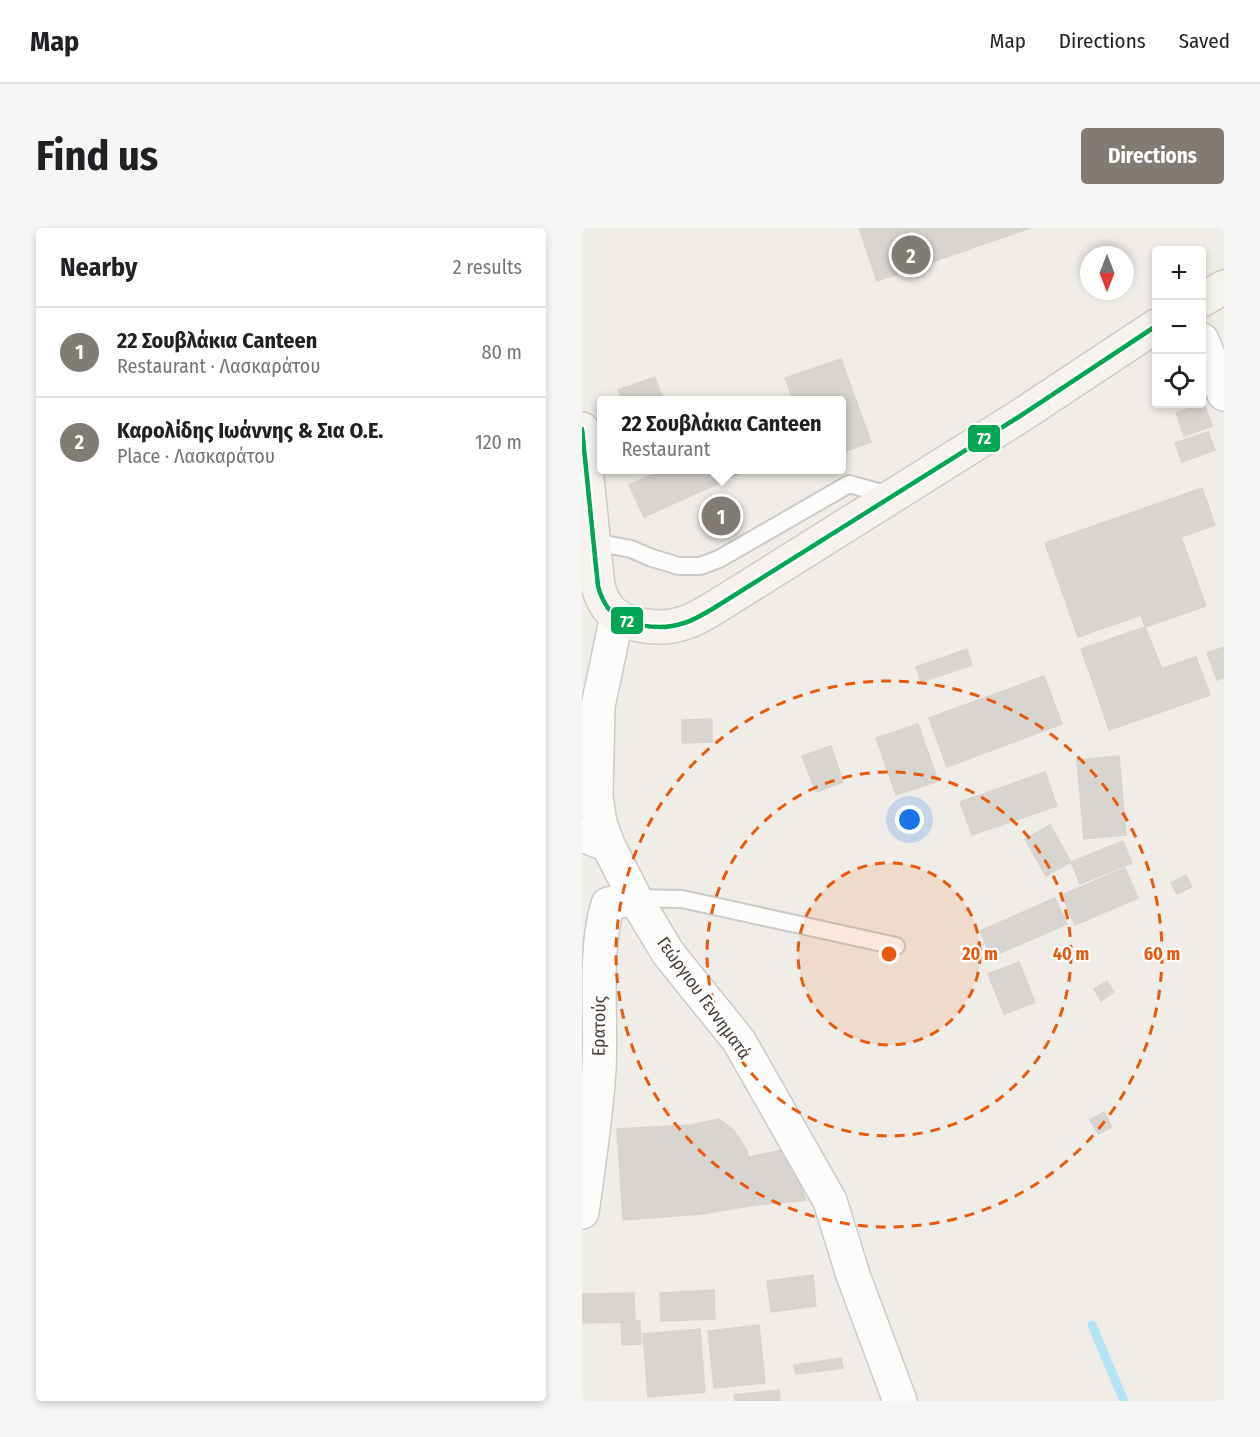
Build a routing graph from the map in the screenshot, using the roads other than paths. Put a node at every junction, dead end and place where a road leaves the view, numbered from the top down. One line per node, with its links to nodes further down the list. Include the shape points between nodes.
1 (1224, 287): 2 (main road)
2 (1206, 298)
3 (1152, 329): 7 (main road)
4 (1206, 350): 5 (street)
5 (1224, 394)
6 (582, 429): 8 (main road)
7 (893, 496): 8 (lane, via 849,484 700,566 678,566 631,549); 9 (main road, via 686,623 643,625)
8 (594, 542): 9 (main road, via 600,593)
9 (617, 616): 10 (street, Γεώργιου Γεννηματά, via 598,706 596,797 600,823)
10 (595, 840): 11 (street, Γεώργιου Γεννηματά)
11 (635, 898): 12 (lane, via 682,899); 13 (street, Ερατούς, via 608,904 604,919 599,1069); 14 (street, Γεώργιου Γεννηματά, via 669,952 739,1041 830,1200)
12 (896, 946)
13 (582, 1212)
14 (900, 1401)

